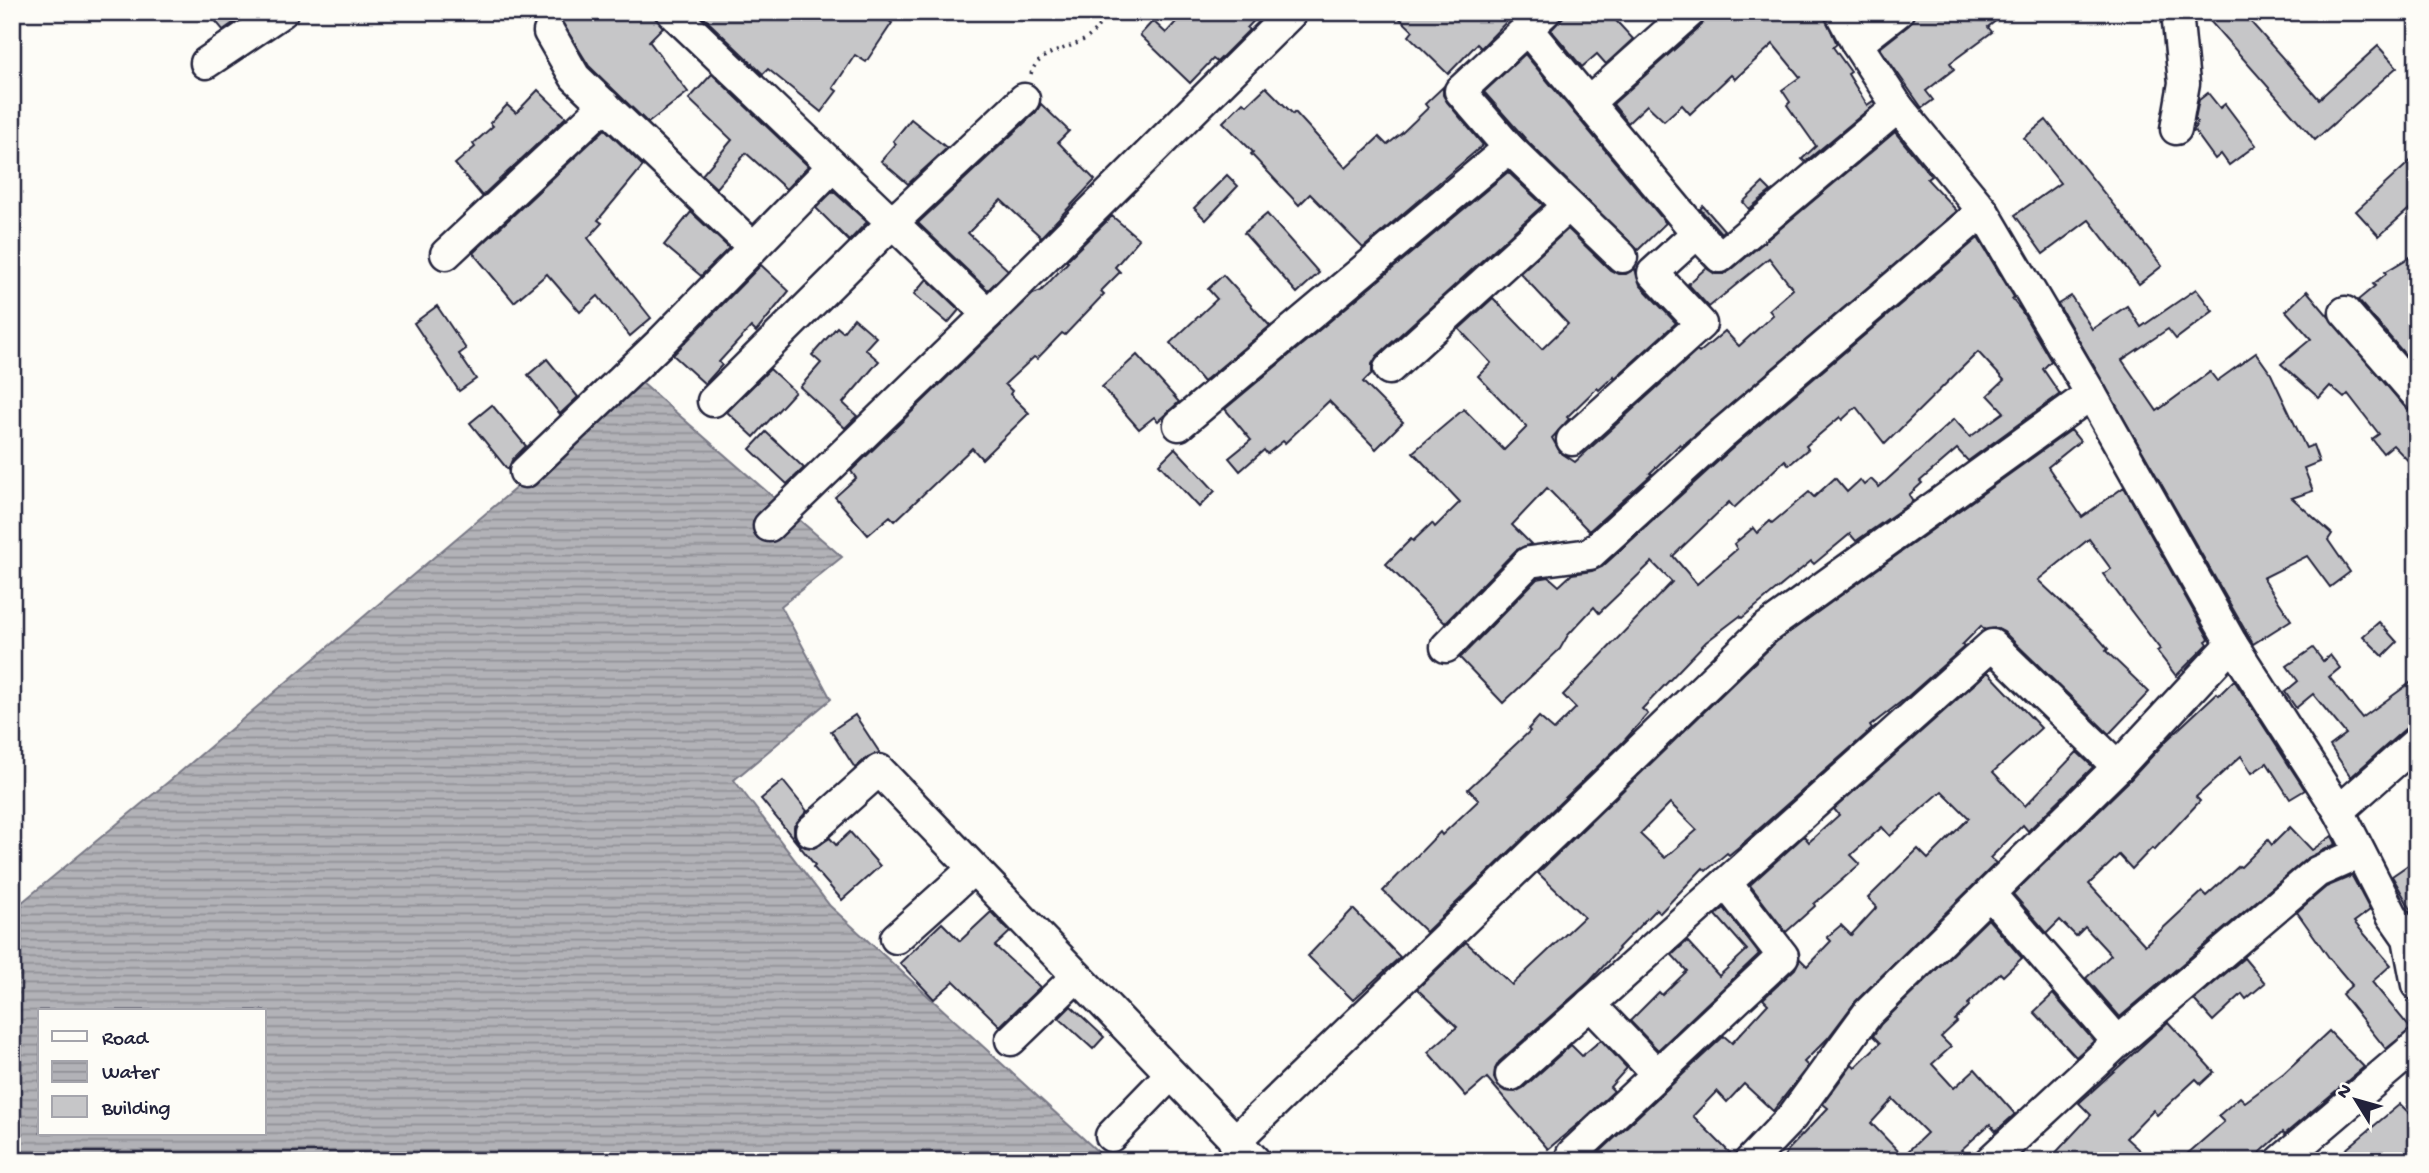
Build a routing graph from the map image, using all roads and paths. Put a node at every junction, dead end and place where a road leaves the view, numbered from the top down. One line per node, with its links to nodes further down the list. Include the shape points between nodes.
1 (282, 12): 12 (street)
2 (673, 12): 19 (street)
3 (1108, 12): 13 (path, via 1090,35 1049,54 1033,67)
4 (1292, 12): 28 (street)
5 (1690, 12): 14 (street)
6 (1840, 12): 11 (street)
7 (1898, 12): 11 (street)
8 (2177, 12): 17 (street, via 2184,83)
9 (1536, 21): 14 (street); 18 (street, via 1460,91)
10 (549, 32): 15 (street, via 575,77)
11 (1857, 44): 16 (street)
12 (206, 63)
13 (1024, 99): 22 (street)
14 (1588, 103): 23 (street)
15 (605, 105): 24 (street); 25 (street)
16 (1898, 107): 21 (street); 23 (street, via 1720,257)
17 (2176, 129)
18 (1509, 148): 20 (street); 33 (street)
19 (833, 166): 22 (street); 24 (street)
20 (1568, 206): 26 (street); 29 (street)
21 (1983, 211): 31 (street); 38 (street, via 1724,432 1590,554 1530,562)
22 (891, 223): 28 (street); 32 (street)
23 (1697, 233): 34 (street, via 1653,273 1701,324)
24 (752, 247): 35 (street)
25 (446, 254)
26 (1622, 257)
27 (2346, 312): 30 (street)
28 (988, 314): 36 (street)
29 (1389, 369)
30 (2413, 385)
31 (2091, 394): 37 (street); 59 (street, via 1765,629)
32 (713, 401)
33 (1180, 425)
34 (1572, 440)
35 (525, 472)
36 (769, 527)
37 (2232, 644): 40 (street); 41 (street)
38 (1446, 646)
39 (2417, 743): 41 (street)
40 (2118, 767): 45 (street, via 1992,645); 46 (street)
41 (2339, 811): 43 (street)
42 (811, 831): 44 (street, via 879,770)
43 (2360, 853): 47 (street, via 2392,915); 53 (street, via 2317,872)
44 (973, 869): 48 (street); 49 (street)
45 (1726, 883): 51 (street); 55 (street, via 1783,956)
46 (1990, 894): 53 (street); 61 (street, via 1868,1013 1792,1117)
47 (2413, 935): 50 (street)
48 (896, 938)
49 (1076, 977): 52 (street); 56 (street)
50 (2417, 985)
51 (1590, 1004): 55 (street); 57 (street)
52 (1011, 1040)
53 (2118, 1042): 62 (street)
54 (2415, 1052): 63 (street)
55 (1657, 1074): 60 (street)
56 (1170, 1075): 58 (street); 59 (street)
57 (1511, 1075)
58 (1111, 1136)
59 (1244, 1151)
60 (1572, 1154)
61 (1750, 1161)
62 (1990, 1161)
63 (2281, 1161)

